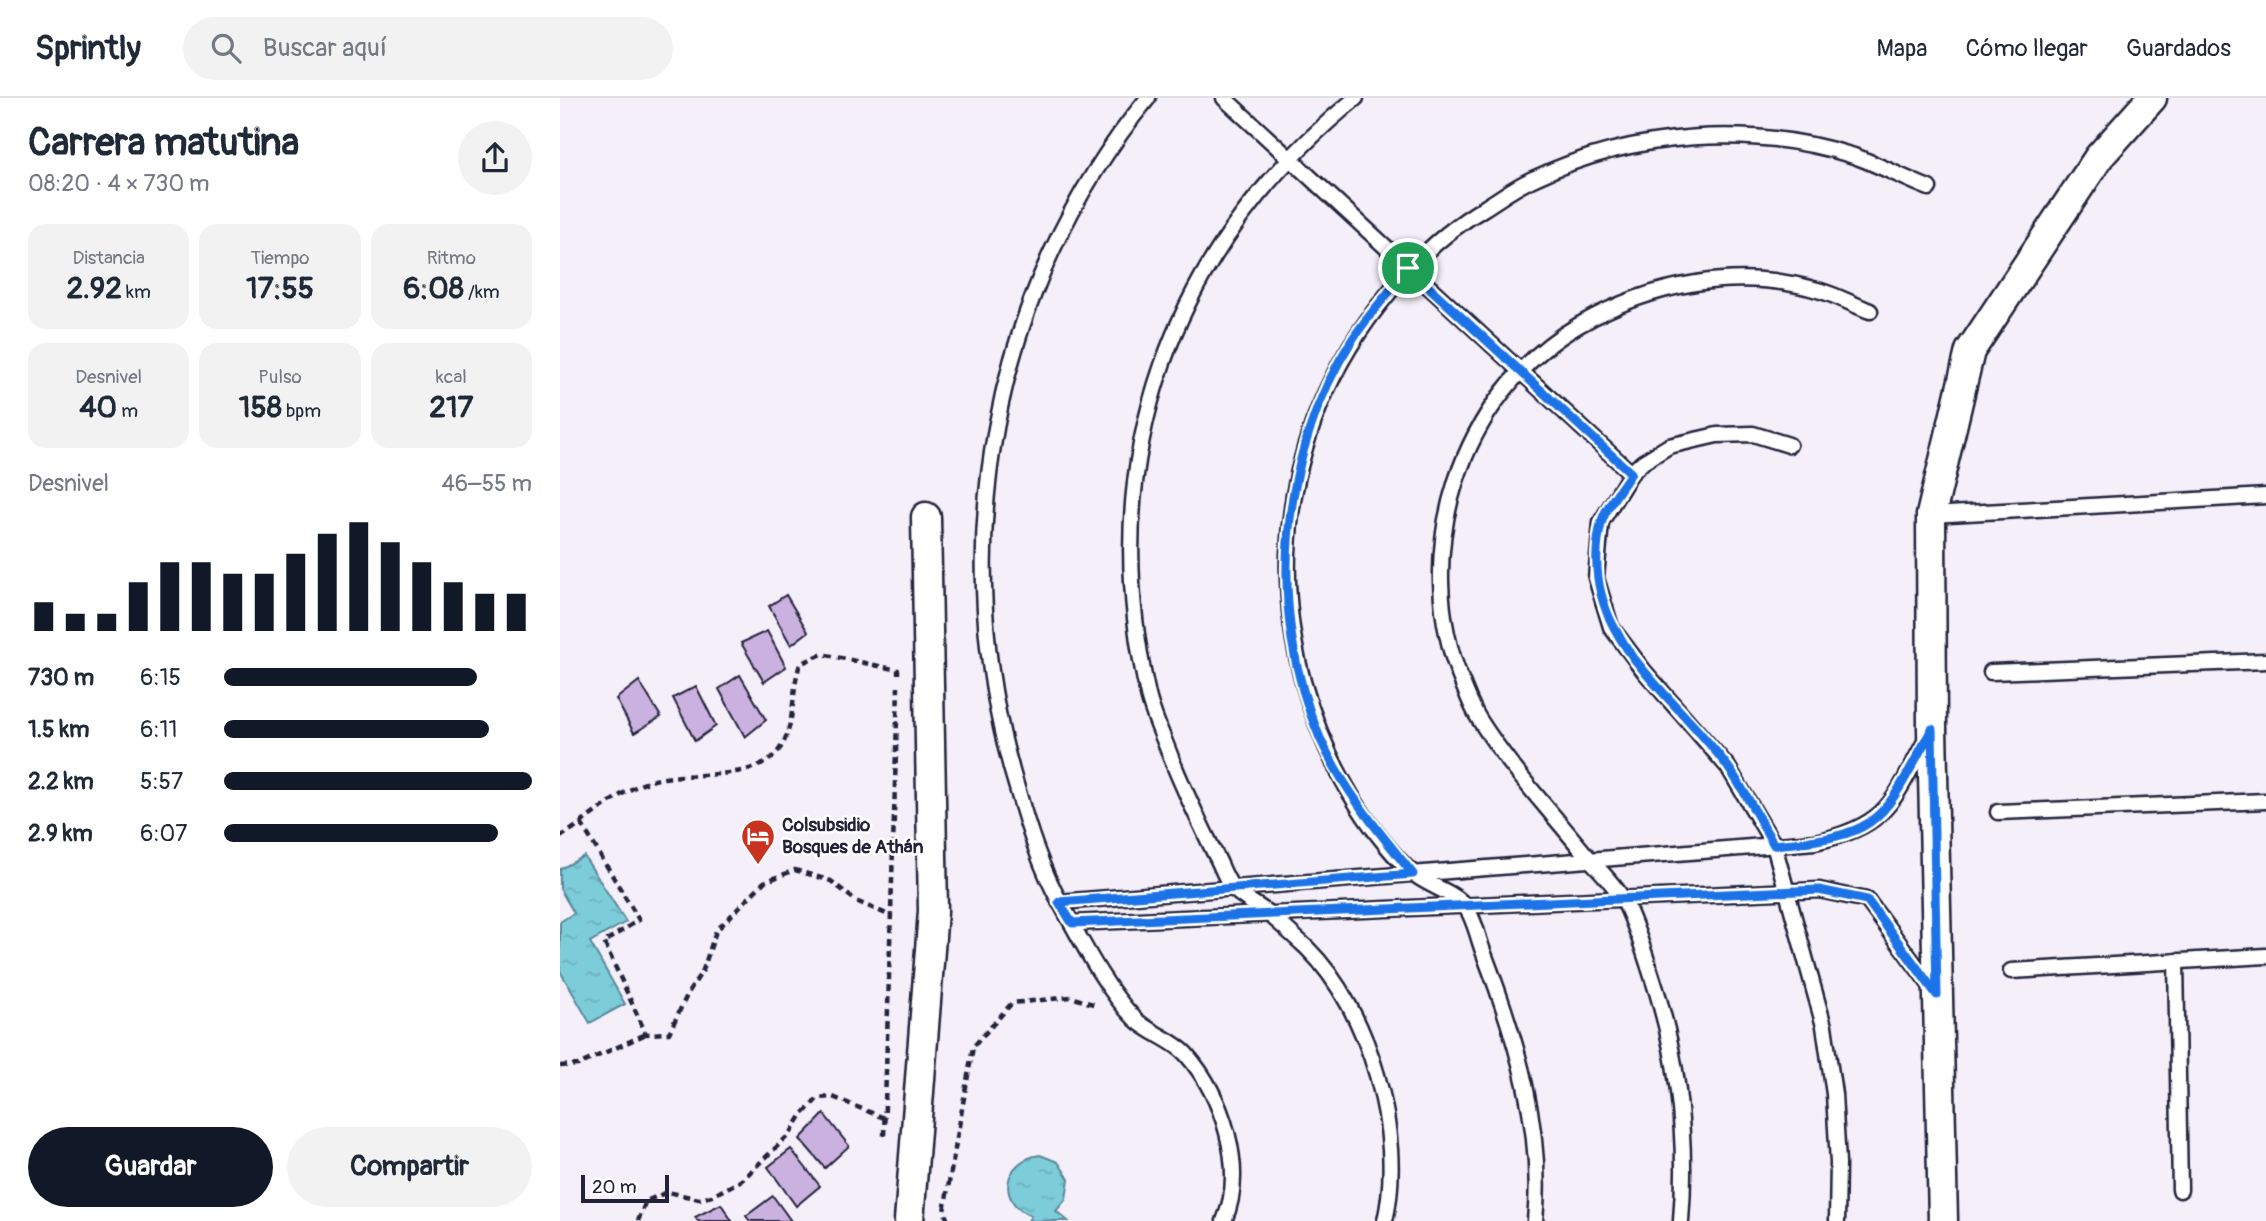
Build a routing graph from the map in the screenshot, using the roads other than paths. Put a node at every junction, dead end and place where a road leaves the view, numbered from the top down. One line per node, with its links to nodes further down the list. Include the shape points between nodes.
1 (1148, 98): 26 (lane, via 1084,189 1047,262 1017,339 997,418 985,499 982,581 988,663 1007,756)
2 (1224, 98): 5 (lane)
3 (1356, 98): 5 (lane)
4 (2152, 98): 13 (street, via 2099,157 1970,351)
5 (1289, 158): 7 (lane); 23 (lane, via 1226,235 1179,320 1146,411 1131,507 1132,603 1149,699 1183,789)
6 (1929, 188): 7 (lane, via 1853,156 1774,139 1692,137 1612,150 1535,178 1464,220)
7 (1408, 268): 9 (lane); 22 (lane, via 1352,340 1315,414 1292,494 1286,577 1295,659 1320,738 1360,810)
8 (1870, 311): 9 (lane, via 1821,291 1768,280 1715,280 1662,288 1612,306 1566,332)
9 (1520, 372): 11 (lane); 21 (lane, via 1485,416 1457,473 1443,534 1441,597 1452,658 1476,716)
10 (1789, 445): 11 (lane, via 1753,434 1717,435 1669,446)
11 (1631, 473): 20 (lane, via 1601,522 1596,578 1611,627 1728,767)
12 (2266, 496): 13 (lane)
13 (1931, 515): 17 (street)
14 (926, 517): 35 (street, via 933,911)
15 (2266, 661): 16 (lane)
16 (1991, 672)
17 (1932, 729): 20 (lane, via 1889,808 1870,824 1815,842); 33 (street)
18 (2266, 802): 19 (lane)
19 (1998, 812)
20 (1774, 845): 21 (lane); 24 (lane)
21 (1590, 860): 22 (lane); 25 (lane)
22 (1413, 874): 23 (lane); 27 (lane)
23 (1233, 888): 26 (lane); 28 (lane)
24 (1785, 891): 25 (lane); 33 (lane, via 1819,890 1867,900); 40 (lane, via 1808,959 1835,1094)
25 (1622, 898): 27 (lane); 39 (lane, via 1642,946 1671,1043 1684,1143)
26 (1059, 902): 29 (lane)
27 (1465, 905): 28 (lane); 38 (lane, via 1525,1079 1535,1138)
28 (1269, 914): 29 (lane); 37 (lane, via 1310,951 1343,997 1368,1047 1384,1101 1391,1157)
29 (1072, 923): 36 (lane, via 1136,1020 1185,1052 1217,1099 1232,1154 1228,1211)
30 (2266, 956): 31 (lane)
31 (2176, 961): 32 (lane); 34 (lane)
32 (2011, 971)
33 (1937, 995): 41 (street)
34 (2180, 1190)
35 (909, 1221)
36 (1223, 1221)
37 (1385, 1221)
38 (1535, 1221)
39 (1681, 1221)
40 (1837, 1221)
41 (1943, 1221)

